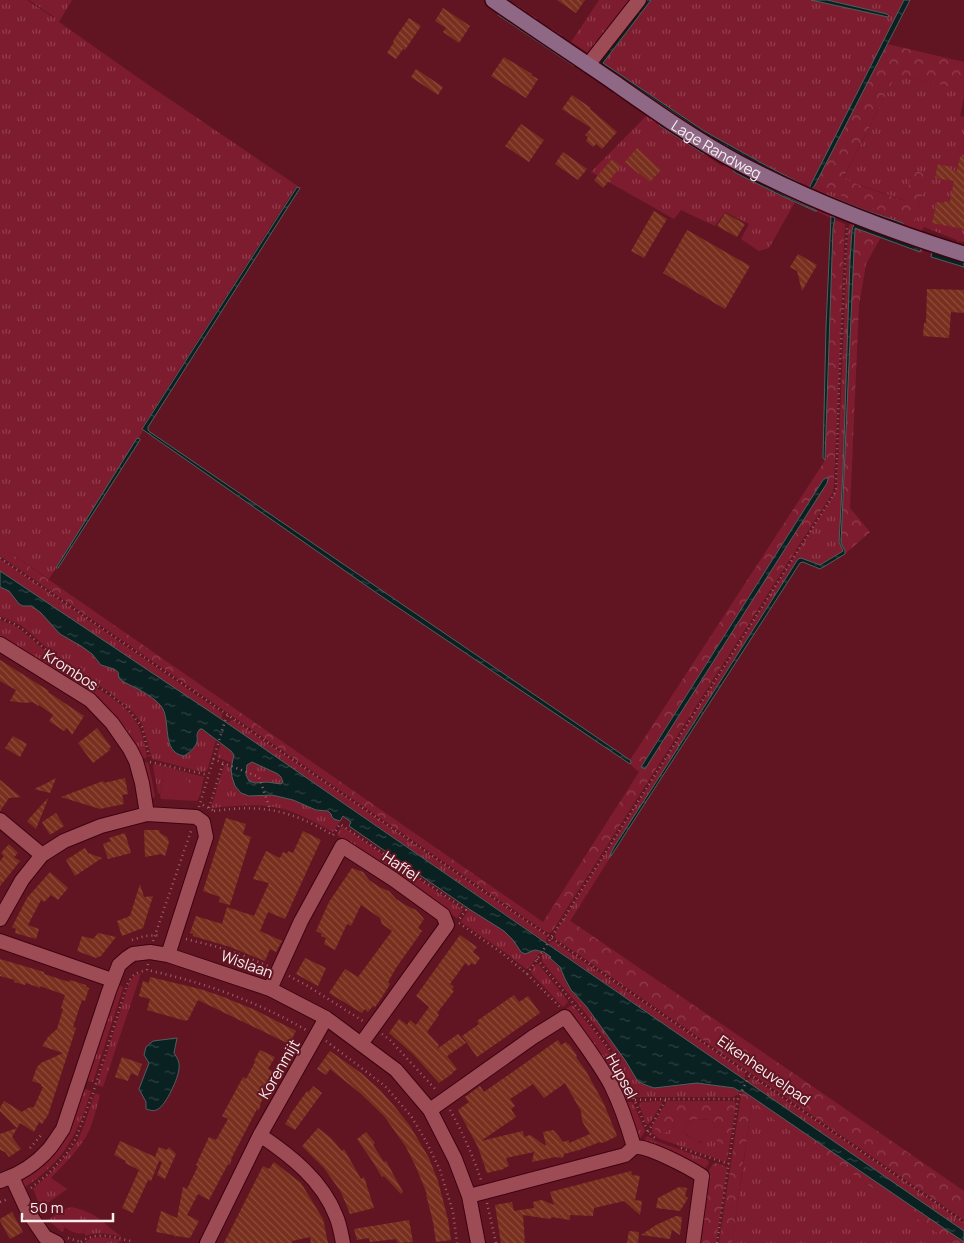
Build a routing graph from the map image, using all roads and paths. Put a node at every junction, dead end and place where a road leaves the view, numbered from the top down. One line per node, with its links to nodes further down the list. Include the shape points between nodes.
1 (493, 0): 3 (street, Lage Randweg)
2 (639, 0): 3 (street)
3 (588, 65): 4 (street, Lage Randweg, via 678,127 738,162)
4 (851, 215): 5 (street, Lage Randweg); 25 (path, via 847,228 834,494)
5 (964, 254)
6 (0, 558): 8 (path, Eikenheuvelpad)
7 (0, 644): 16 (street, Krombos, via 90,700 112,723 136,760)
8 (228, 715): 9 (path); 25 (path, Eikenheuvelpad)
9 (213, 758): 10 (path); 12 (path)
10 (223, 763): 13 (path); 14 (path, via 260,777)
11 (152, 771): 12 (path, via 150,762)
12 (208, 775): 17 (path)
13 (209, 808): 15 (path); 17 (path)
14 (271, 809): 15 (path, via 233,808); 19 (path, via 313,824)
15 (214, 812): 17 (path)
16 (147, 814): 17 (street); 20 (street, via 64,840)
17 (200, 814): 23 (path); 24 (street, via 206,837)
18 (0, 820): 20 (street)
19 (337, 840): 22 (street, Haffel); 22 (path, via 340,824 466,910); 31 (street)
20 (42, 855): 21 (street, via 22,880)
21 (0, 919)
22 (452, 923): 32 (path); 37 (street)
23 (156, 935): 24 (path); 27 (path); 28 (path)
24 (174, 936): 29 (street); 31 (path, via 242,955)
25 (551, 937): 30 (path); 40 (path, Eikenheuvelpad)
26 (0, 941): 33 (street)
27 (128, 942)
28 (150, 952): 29 (street, Wislaan); 33 (street, Wislaan, via 126,958); 38 (path, via 147,970 178,976 263,1006)
29 (168, 955): 34 (street, Wislaan)
30 (537, 959): 32 (path); 44 (path, via 602,1039 619,1064)
31 (278, 971): 34 (street); 37 (path)
32 (527, 974): 35 (path, via 560,1007)
33 (112, 980): 55 (street, Wislaan, via 63,1129 50,1149 31,1166)
34 (270, 989): 36 (street, Wislaan)
35 (565, 1017): 43 (street); 45 (street, Hupsel, via 592,1055)
36 (326, 1018): 38 (street, Korenmijt); 39 (street, Wislaan)
37 (373, 1028): 39 (street); 43 (path, via 390,1040)
38 (317, 1036): 49 (street, Korenmijt); 66 (path, via 385,1086 411,1116 440,1170 453,1212)
39 (361, 1044): 46 (street, Wislaan, via 396,1070)
40 (750, 1074): 42 (path); 58 (path, Eikenheuvelpad)
41 (666, 1099): 42 (path); 44 (path); 48 (path)
42 (738, 1099): 54 (path)
43 (445, 1100): 46 (street); 56 (path, via 476,1162)
44 (634, 1100): 45 (path); 48 (path)
45 (618, 1102): 51 (street, Hupsel)
46 (430, 1110): 57 (street, Wislaan, via 455,1159)
47 (47, 1129): 53 (path)
48 (648, 1132): 50 (path); 51 (path)
49 (260, 1135): 64 (street, Korenmijt); 65 (street, via 311,1175 337,1217)
50 (659, 1140)
51 (637, 1147): 56 (street, via 624,1155); 69 (street, via 669,1158 702,1176)
52 (680, 1148): 54 (path)
53 (28, 1151)
54 (729, 1164): 70 (path)
55 (6, 1179): 61 (street, Wislaan, via 45,1237)
56 (484, 1191): 57 (street); 68 (path)
57 (469, 1196): 67 (street, Wislaan)
58 (964, 1222)
59 (83, 1234): 60 (path)
60 (86, 1238): 62 (path); 63 (path, via 101,1235)
61 (60, 1239): 62 (path)
62 (81, 1242)
63 (132, 1243)
64 (208, 1243)
65 (343, 1243)
66 (457, 1243)
67 (478, 1243)
68 (496, 1243)
69 (693, 1243)
70 (717, 1243)

